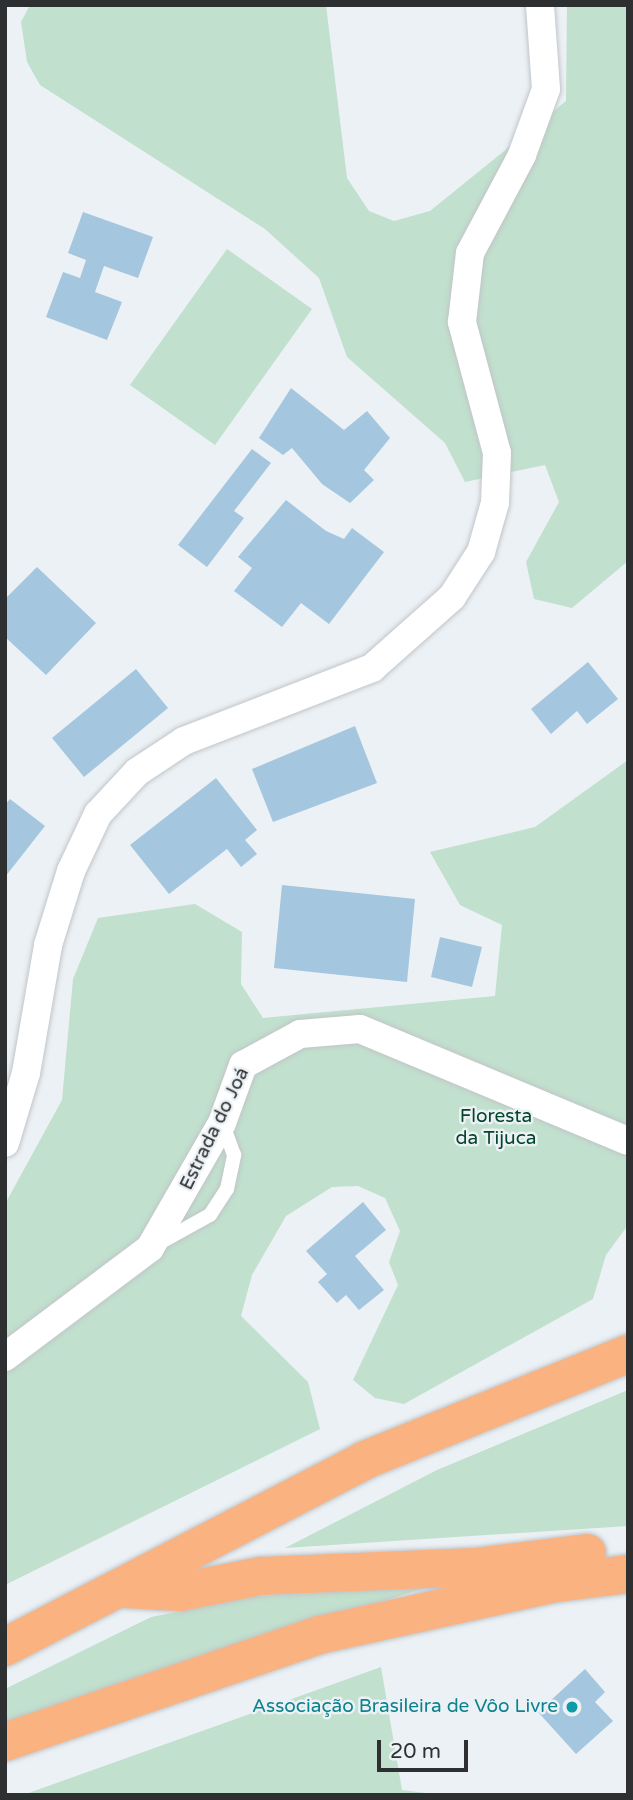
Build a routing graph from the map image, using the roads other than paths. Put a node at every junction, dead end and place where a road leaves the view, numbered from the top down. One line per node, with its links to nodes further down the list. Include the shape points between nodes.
1 (540, 5): 3 (street, via 546,89 522,155 470,253 462,322 496,453 495,503 481,552 452,597 372,668 336,688 184,741 137,772 98,814 71,872 48,945 26,1073)
2 (628, 1141): 5 (street, Estrada do Joá, via 360,1029 330,1028 269,1046 243,1065 222,1123 150,1248)
3 (5, 1143)
4 (628, 1354): 8 (highway, via 365,1460)
5 (5, 1357)
6 (628, 1548): 8 (highway, via 475,1567 261,1576 180,1592)
7 (628, 1574): 10 (highway, via 550,1584 319,1635)
8 (126, 1589): 9 (highway)
9 (5, 1647)
10 (5, 1742)

